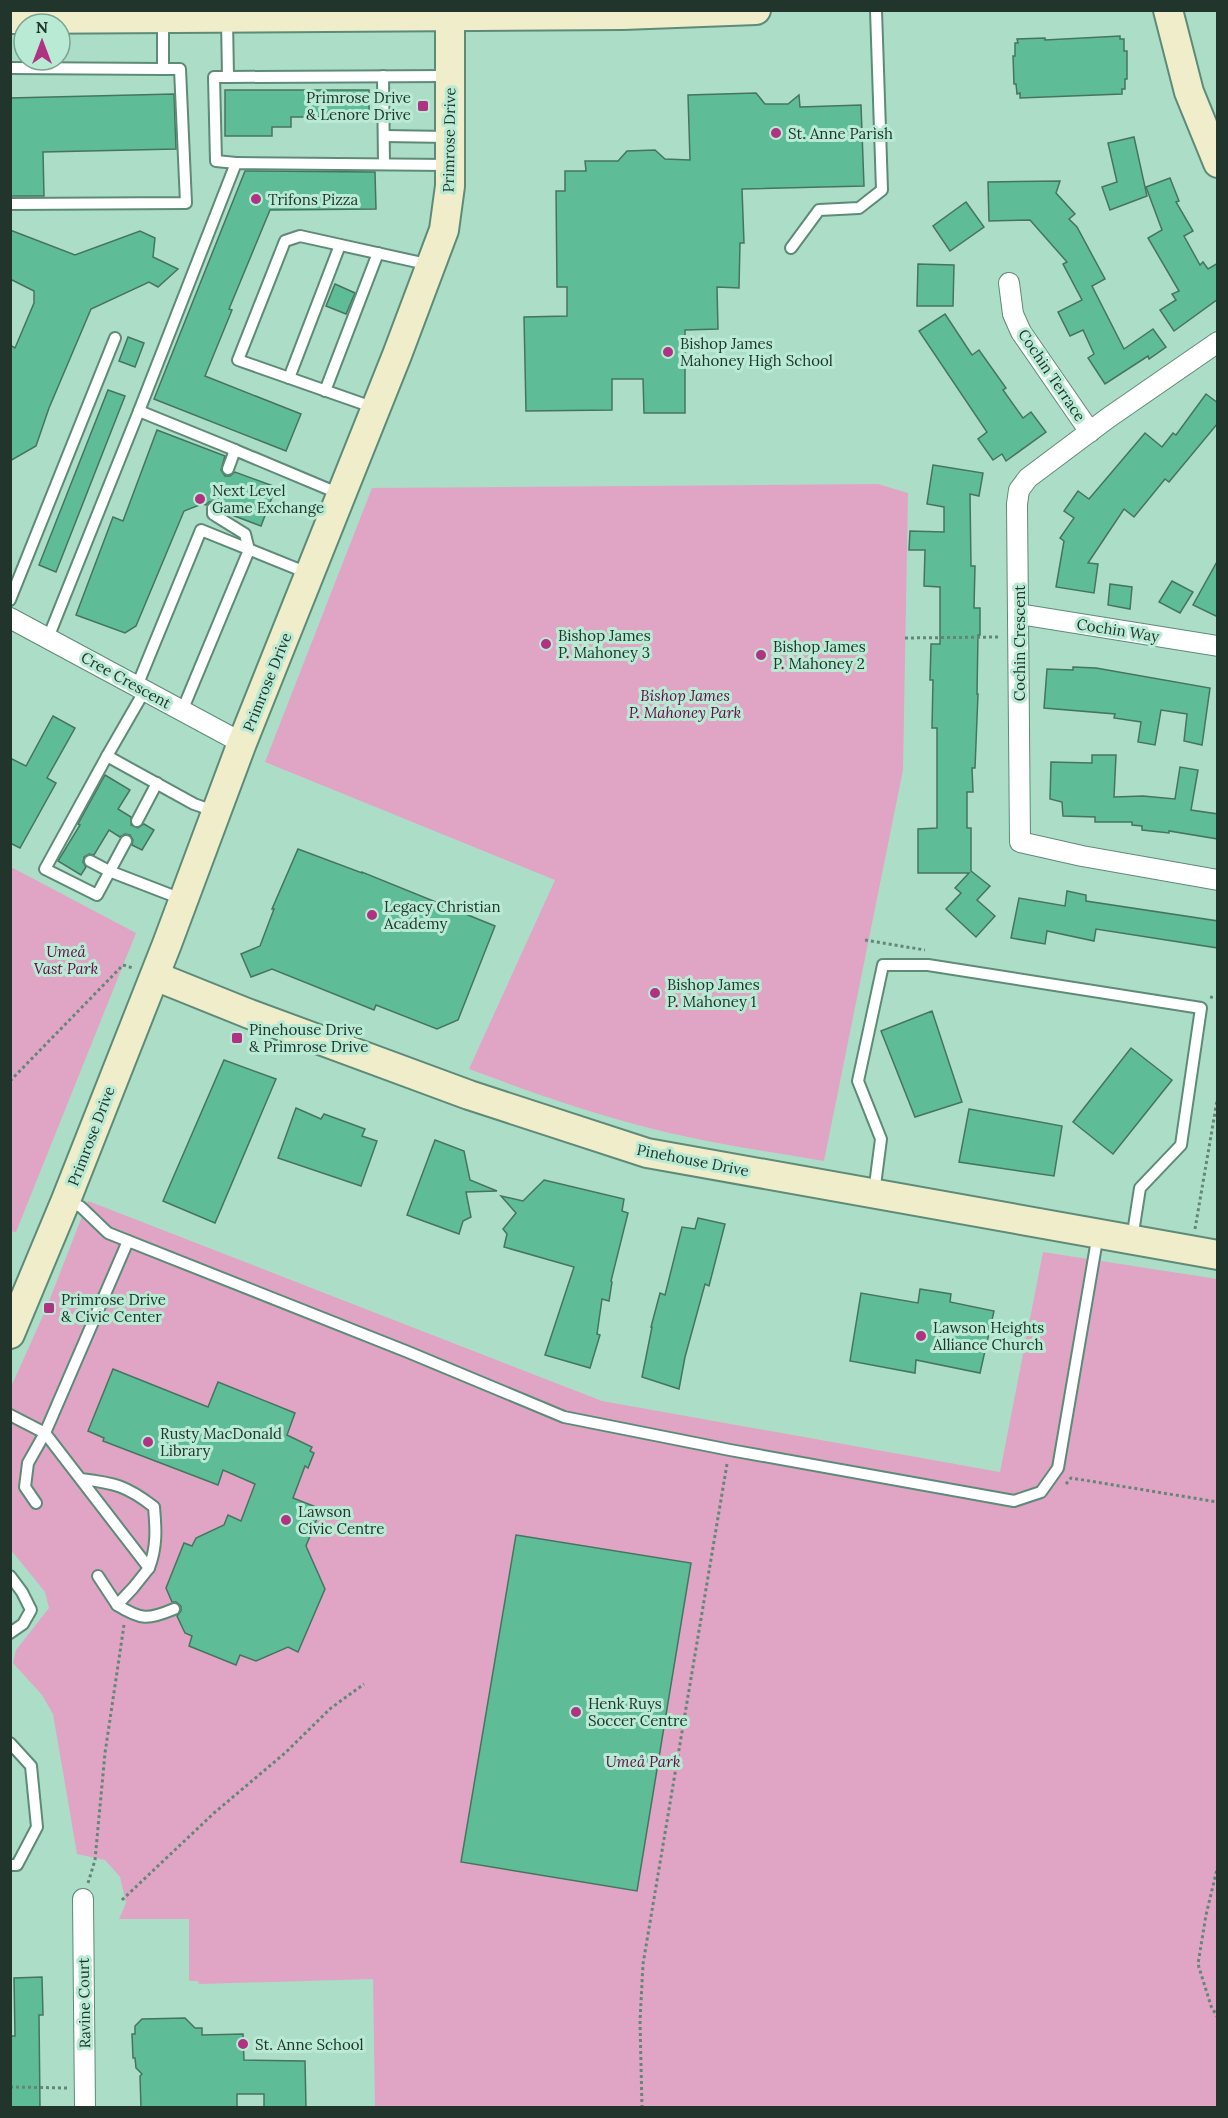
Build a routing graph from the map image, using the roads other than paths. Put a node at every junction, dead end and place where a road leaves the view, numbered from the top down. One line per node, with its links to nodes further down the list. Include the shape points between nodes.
1 (756, 10): 4 (street, via 623,15)
2 (876, 10): 21 (lane, via 882,189 859,208 819,210)
3 (1168, 10): 16 (street, via 1189,92)
4 (450, 13): 5 (street); 11 (street, Primrose Drive)
5 (227, 16): 6 (street); 12 (lane)
6 (163, 17): 7 (street); 9 (lane)
7 (10, 19)
8 (10, 68): 9 (lane)
9 (163, 69): 19 (lane, via 180,69 186,203)
10 (383, 76): 11 (lane); 12 (lane); 13 (lane)
11 (450, 76): 14 (street, Primrose Drive)
12 (228, 77): 15 (lane, via 213,77 216,162)
13 (384, 136): 14 (lane); 17 (lane)
14 (450, 137): 18 (street, Primrose Drive)
15 (236, 163): 17 (lane); 30 (lane)
16 (1218, 163)
17 (384, 164): 18 (lane)
18 (450, 165): 23 (street, Primrose Drive, via 444,230)
19 (10, 204)
20 (340, 245): 22 (lane); 27 (lane); 27 (lane, via 300,236 285,241 238,360)
21 (791, 248)
22 (378, 253): 23 (lane); 28 (lane)
23 (431, 265): 29 (street, Primrose Drive)
24 (1009, 283): 31 (street, Cochin Terrace, via 1013,315 1021,332)
25 (115, 338): 38 (lane)
26 (1218, 342): 31 (street, Cochin Crescent)
27 (289, 378): 28 (lane)
28 (325, 391): 29 (lane)
29 (375, 409): 34 (street, Primrose Drive)
30 (138, 411): 32 (lane); 41 (lane)
31 (1090, 432): 39 (street, Cochin Crescent, via 1028,478 1019,490)
32 (235, 450): 33 (lane); 34 (lane)
33 (228, 469)
34 (342, 495): 37 (street, Primrose Drive)
35 (213, 508): 36 (lane, via 213,514 245,534)
36 (249, 549): 37 (lane); 43 (lane, via 201,530); 44 (lane)
37 (310, 574): 45 (street, Primrose Drive)
38 (10, 600)
39 (1019, 614): 42 (street, Cochin Way); 53 (street, Cochin Crescent, via 1020,842)
40 (10, 618): 41 (street, Cree Crescent)
41 (48, 638): 43 (street, Cree Crescent)
42 (1218, 646)
43 (141, 688): 44 (street, Cree Crescent); 46 (lane)
44 (182, 711): 45 (street, Cree Crescent)
45 (243, 743): 48 (street, Primrose Drive)
46 (107, 756): 47 (lane); 52 (lane, via 63,846 45,869 96,896)
47 (157, 783): 48 (lane); 49 (lane)
48 (217, 813): 54 (street, Primrose Drive)
49 (137, 821)
50 (126, 841): 52 (lane)
51 (90, 861): 52 (lane)
52 (109, 871): 54 (lane)
53 (1218, 879)
54 (184, 901): 55 (street, Primrose Drive)
55 (143, 972): 56 (street, Pinehouse Drive, via 469,1095 647,1153); 57 (street, Primrose Drive)
56 (874, 1193): 58 (street, Pinehouse Drive); 59 (lane, via 881,1139 858,1081 883,965 928,965 1201,1008 1180,1145 1140,1188)
57 (66, 1200): 60 (lane, via 81,1207 108,1233); 62 (street, Primrose Drive)
58 (1098, 1234): 59 (street, Pinehouse Drive); 60 (lane, via 1058,1468 1041,1492 1014,1501 564,1417)
59 (1132, 1240): 61 (street, Pinehouse Drive)
60 (128, 1241): 64 (lane)
61 (1204, 1252)
62 (10, 1334)
63 (10, 1415): 64 (lane)
64 (45, 1433): 65 (lane); 66 (lane, via 28,1463 25,1487)
65 (81, 1479): 67 (lane); 67 (lane, via 133,1491 154,1507 155,1552)
66 (36, 1503)
67 (149, 1568): 70 (lane)
68 (98, 1575): 70 (lane)
69 (10, 1576): 72 (lane, via 31,1610 23,1624)
70 (117, 1605): 71 (lane, via 132,1614 153,1618)
71 (174, 1609)
72 (10, 1633)
73 (10, 1743): 74 (lane, via 31,1766 37,1827 17,1864)
74 (10, 1865)
75 (83, 1899): 76 (street, Ravine Court)
76 (85, 2108)

